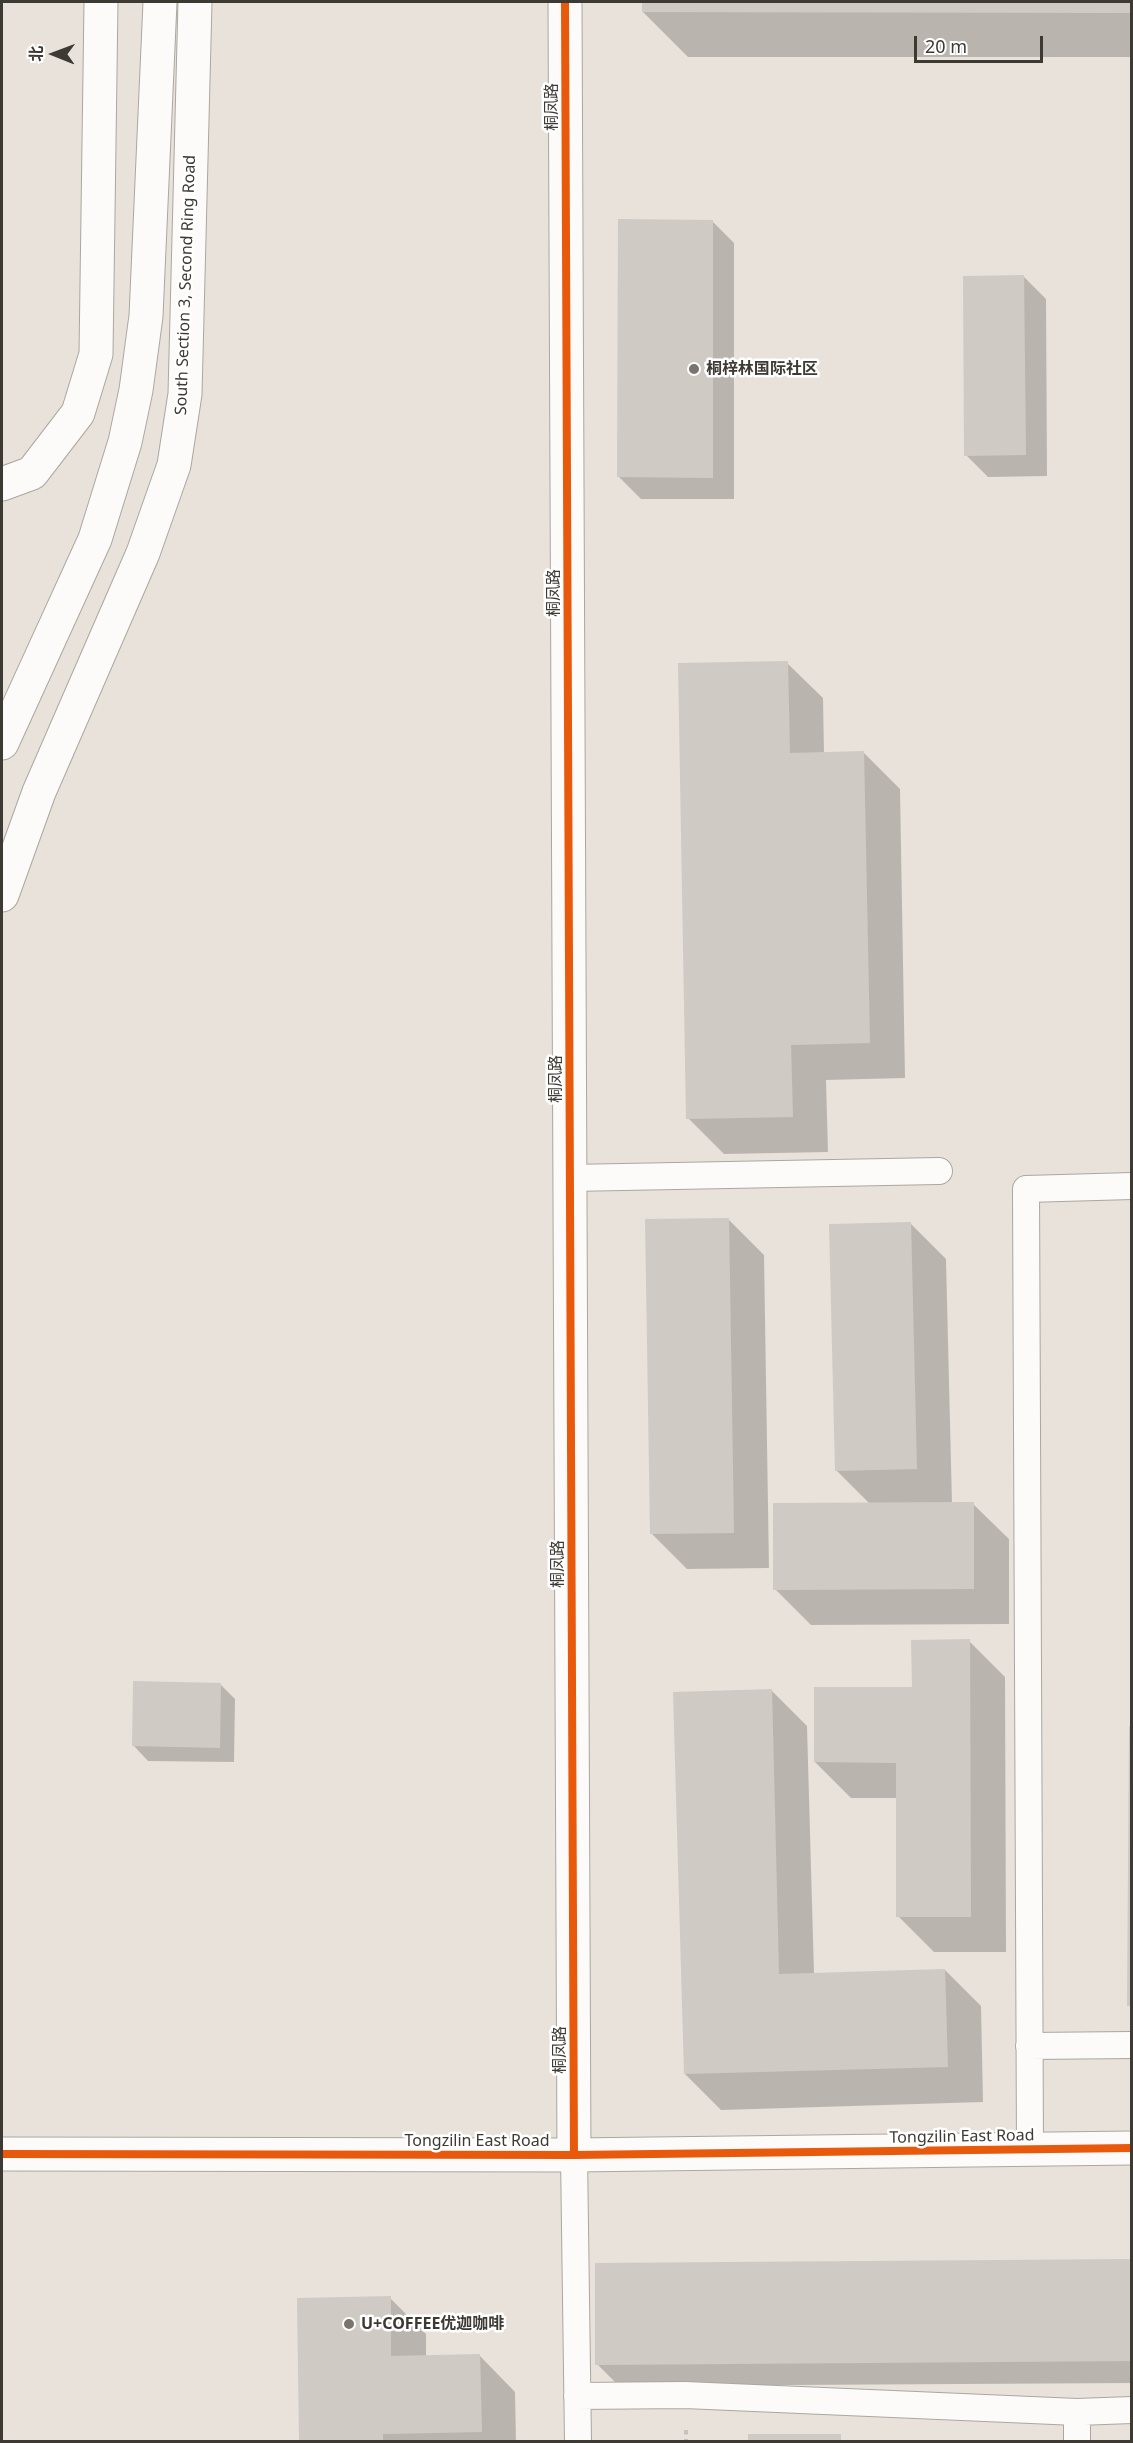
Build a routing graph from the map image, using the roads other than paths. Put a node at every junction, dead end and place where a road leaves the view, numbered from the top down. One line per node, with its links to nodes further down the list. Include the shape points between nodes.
1 (101, 2): 5 (street, via 96,354 78,413 32,473)
2 (160, 2): 6 (street, via 146,316 125,442 95,539)
3 (195, 2): 7 (street, South Section 3, Second Ring Road, via 184,394 174,465 143,553)
4 (565, 2): 11 (street, 桐凤路)
5 (2, 484)
6 (2, 743)
7 (32, 811): 8 (street); 9 (street, South Section 3, Second Ring Road)
8 (2, 828)
9 (2, 895)
10 (939, 1171): 11 (lane)
11 (570, 1178): 18 (street, 桐凤路)
12 (1131, 1186): 14 (lane, via 1026,1189)
13 (1131, 2045): 14 (lane)
14 (1029, 2046): 16 (lane)
15 (1131, 2148): 16 (street, Tongzilin East Road)
16 (1030, 2149): 18 (street, Tongzilin East Road)
17 (2, 2154): 18 (street, Tongzilin East Road)
18 (574, 2155): 19 (lane)
19 (578, 2396): 21 (lane, via 686,2395); 22 (lane)
20 (1131, 2410): 21 (lane)
21 (1077, 2412): 23 (lane)
22 (578, 2442)
23 (1077, 2442)

